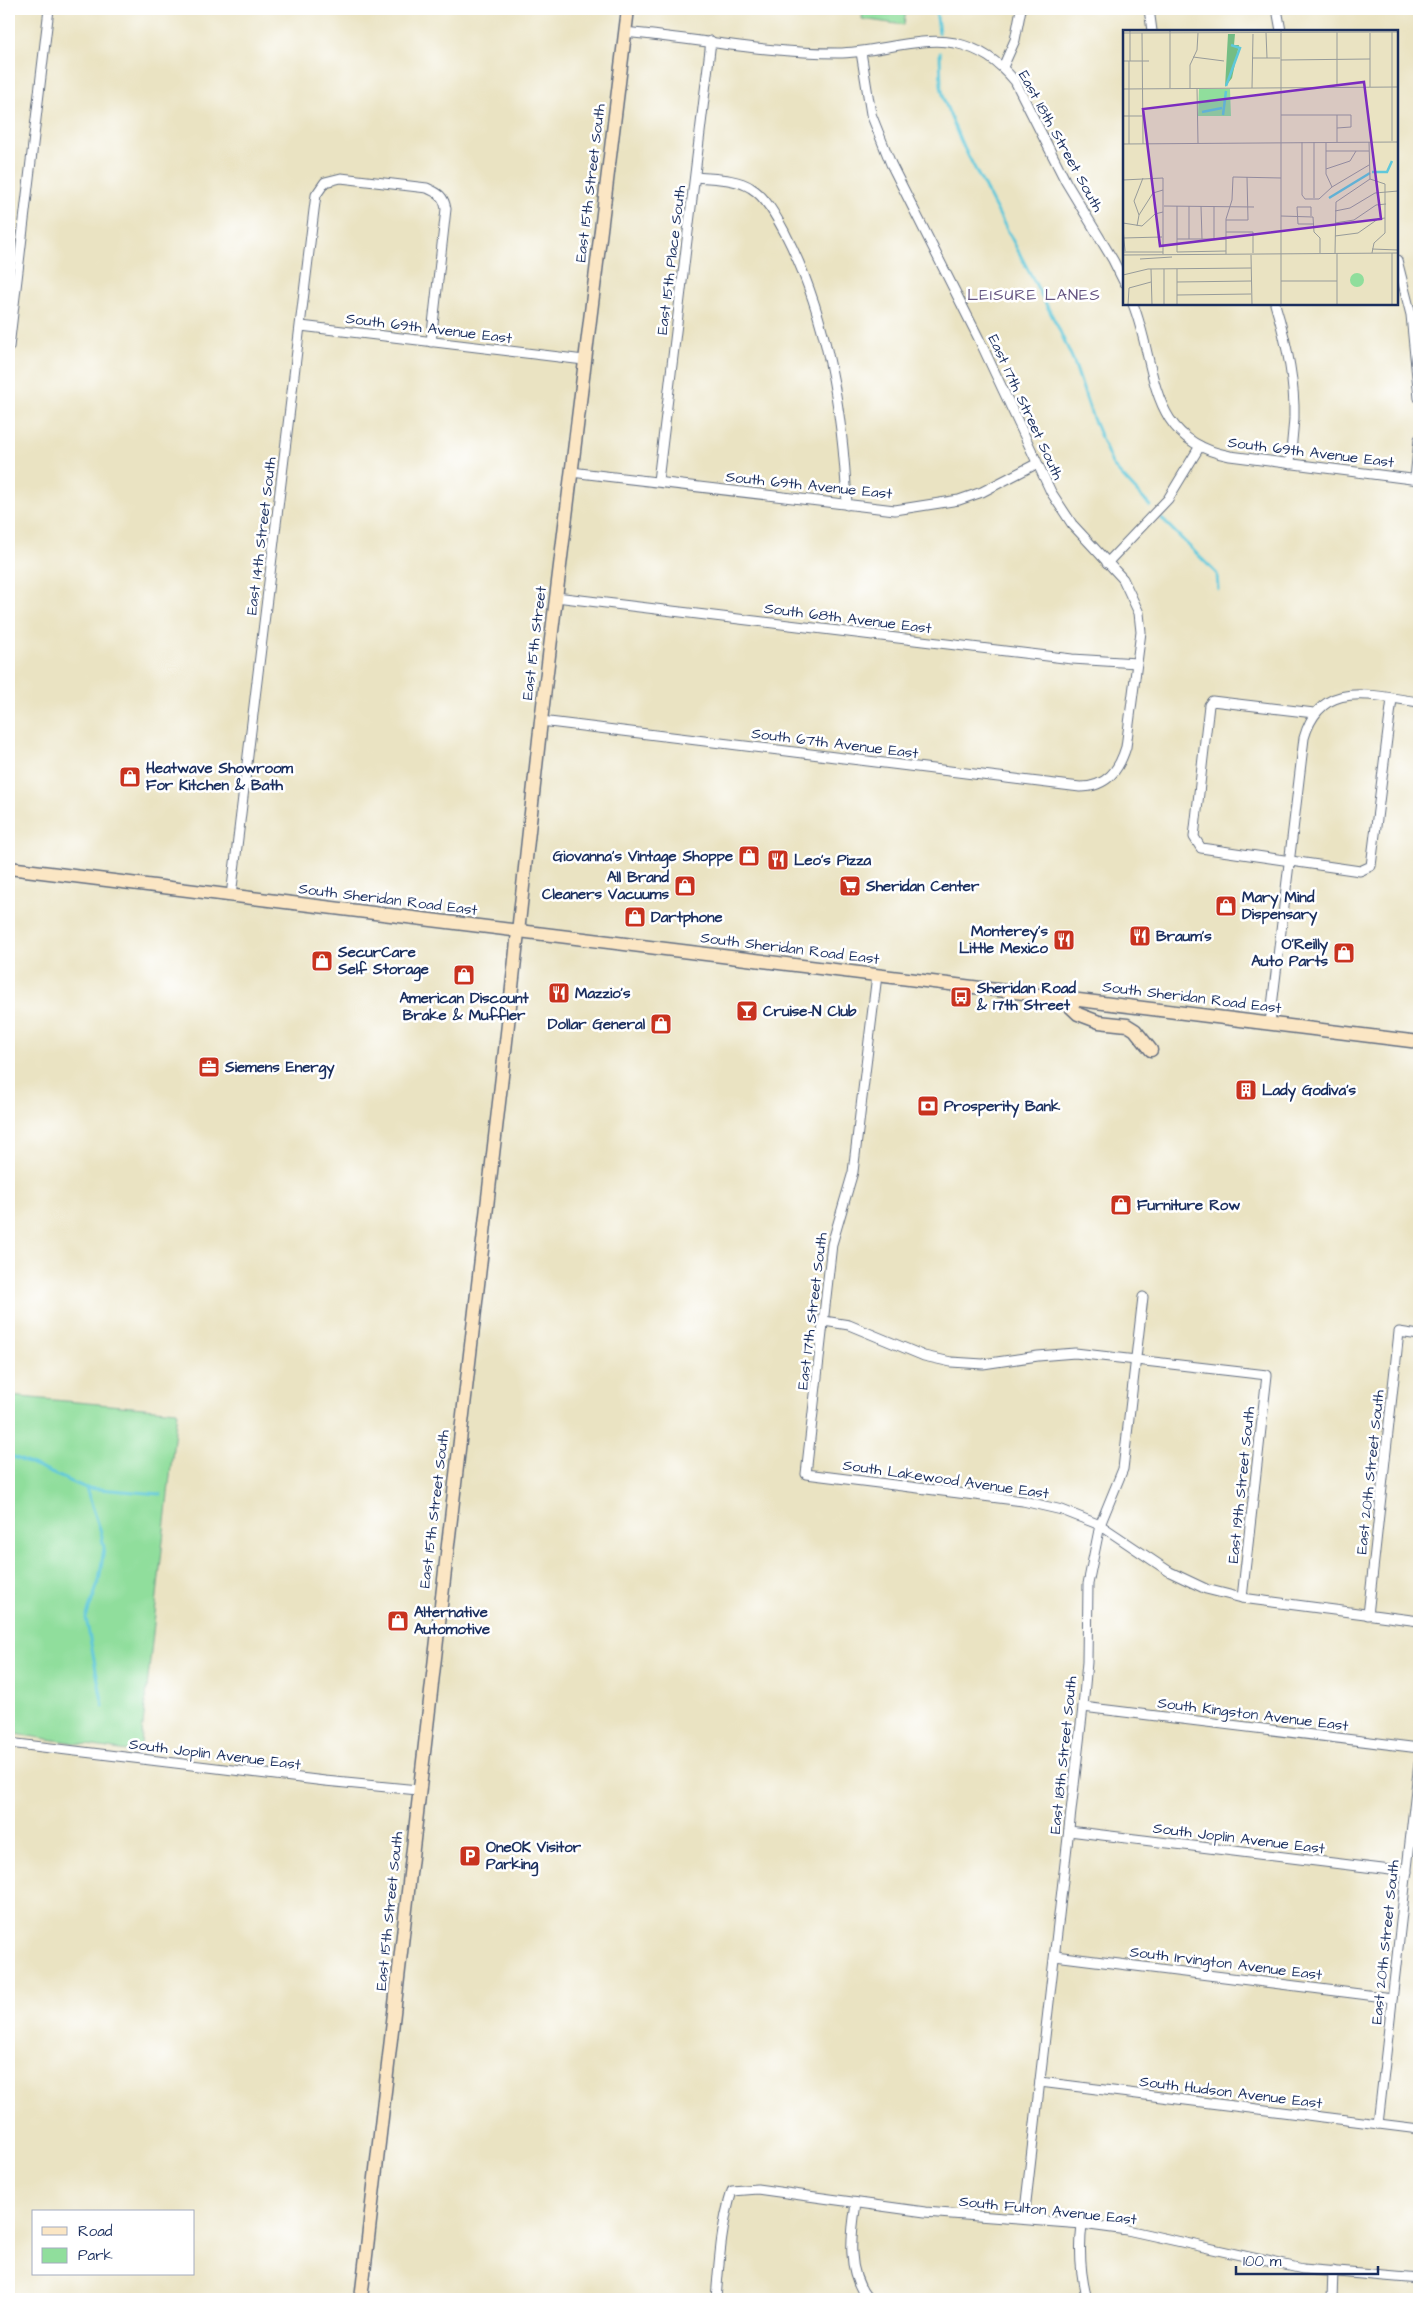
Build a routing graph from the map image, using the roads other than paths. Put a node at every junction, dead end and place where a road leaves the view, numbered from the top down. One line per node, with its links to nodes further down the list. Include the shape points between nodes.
1 (49, 9): 15 (street)
2 (628, 9): 8 (main road, East 15th Street South)
3 (1021, 9): 11 (street, via 1015,40)
4 (1149, 9): 6 (street)
5 (1277, 9): 7 (street)
6 (1152, 30)
7 (1281, 30)
8 (625, 32): 9 (street); 21 (main road, East 15th Street South)
9 (711, 41): 10 (street, via 783,51); 12 (street, East 15th Place South)
10 (861, 52): 11 (street, via 944,42 975,48); 25 (street, East 17th Street South, via 871,114 891,164 979,339)
11 (1003, 67): 14 (street, East 18th Street South, via 1024,98 1045,144)
12 (696, 177): 29 (street, East 15th Place South); 30 (street, via 736,182 753,189 778,221 794,250 822,325 845,460)
13 (1398, 264): 22 (street, via 1412,322)
14 (1123, 280)
15 (12, 290): 20 (street)
16 (1133, 305): 24 (street, via 1161,406 1174,426)
17 (1275, 305): 26 (street, via 1293,388)
18 (301, 326): 19 (street, South 69th Avenue East); 19 (street, East 14th Street South, via 316,195 325,182 341,178 427,188 445,199 446,209); 41 (street, East 14th Street South)
19 (431, 342): 21 (street, South 69th Avenue East)
20 (9, 347)
21 (584, 360): 27 (main road, East 15th Street)
22 (1419, 398)
23 (1419, 439): 28 (street)
24 (1200, 446): 26 (street, South 69th Avenue East, via 1223,455); 31 (street, via 1168,499)
25 (1036, 464): 30 (street, South 69th Avenue East, via 982,492 940,504 896,510); 31 (street, East 17th Street South, via 1072,524)
26 (1290, 464): 28 (street, South 69th Avenue East)
27 (571, 472): 29 (street, South 69th Avenue East); 32 (main road, East 15th Street)
28 (1417, 480)
29 (658, 481): 30 (street, South 69th Avenue East)
30 (848, 505)
31 (1107, 562): 33 (street, East 17th Street South, via 1123,579 1139,613)
32 (556, 597): 33 (street, South 68th Avenue East, via 1072,659); 37 (main road, East 15th Street)
33 (1137, 663): 38 (street, East 17th Street South, via 1126,746)
34 (1392, 699): 35 (street); 36 (street, via 1349,695 1325,703); 39 (street, via 1371,866 1360,871)
35 (1419, 702)
36 (1314, 714): 39 (street, via 1304,738); 39 (street, via 1217,700 1209,705 1194,837 1196,843 1201,848)
37 (540, 722): 38 (street, South 67th Avenue East, via 1080,787 1104,782); 42 (main road, East 15th Street)
38 (1120, 766)
39 (1290, 861): 45 (street)
40 (9, 868): 41 (main road, South Sheridan Road East)
41 (231, 896): 42 (main road, South Sheridan Road East)
42 (518, 931): 43 (main road, South Sheridan Road East); 61 (main road, East 15th Street South)
43 (877, 975): 44 (main road, South Sheridan Road East); 49 (street, East 17th Street South, via 853,1172 832,1244)
44 (1060, 997): 45 (main road, South Sheridan Road East); 47 (main road, via 1078,1014 1099,1022 1127,1025)
45 (1270, 1023): 46 (main road, South Sheridan Road East)
46 (1419, 1042)
47 (1151, 1050)
48 (1143, 1297): 51 (street, East 18th Street South)
49 (824, 1321): 51 (street, via 866,1331 924,1356 958,1363 1066,1354); 52 (street, East 17th Street South)
50 (1419, 1335): 55 (street, East 20th Street South, via 1399,1332)
51 (1136, 1360): 53 (street, East 18th Street South, via 1123,1469); 54 (street, East 19th Street South, via 1267,1375)
52 (806, 1474): 53 (street, South Lakewood Avenue East, via 1023,1501 1062,1510)
53 (1100, 1525): 54 (street, South Lakewood Avenue East, via 1170,1572 1206,1589); 57 (street, East 18th Street South, via 1088,1584)
54 (1242, 1598): 55 (street, South Lakewood Avenue East)
55 (1368, 1614): 56 (street, South Lakewood Avenue East)
56 (1419, 1621)
57 (1083, 1707): 59 (street, South Kingston Avenue East); 62 (street, East 18th Street South)
58 (9, 1743): 61 (street, South Joplin Avenue East, via 325,1782)
59 (1419, 1748)
60 (1419, 1762): 63 (street, East 20th Street South)
61 (418, 1790): 74 (main road, East 15th Street South)
62 (1069, 1831): 63 (street, South Joplin Avenue East); 64 (street, East 18th Street South)
63 (1407, 1872): 65 (street, East 20th Street South)
64 (1055, 1956): 65 (street, South Irvington Avenue East); 66 (street, East 18th Street South)
65 (1392, 1998): 67 (street, East 20th Street South)
66 (1040, 2082): 67 (street, South Hudson Avenue East); 70 (street, East 18th Street South)
67 (1378, 2124): 68 (street, South Hudson Avenue East)
68 (1419, 2129)
69 (856, 2203): 70 (street, South Fulton Avenue East); 75 (street, South Fulton Avenue East, via 757,2189 732,2191 725,2212); 76 (street, via 850,2248)
70 (1024, 2220): 71 (street, South Fulton Avenue East)
71 (1082, 2224): 72 (street, South Fulton Avenue East, via 1127,2230 1269,2263); 77 (street, via 1081,2275)
72 (1333, 2271): 73 (street, South Fulton Avenue East); 78 (street)
73 (1419, 2279)
74 (360, 2299)
75 (716, 2299)
76 (868, 2299)
77 (1087, 2299)
78 (1332, 2299)

